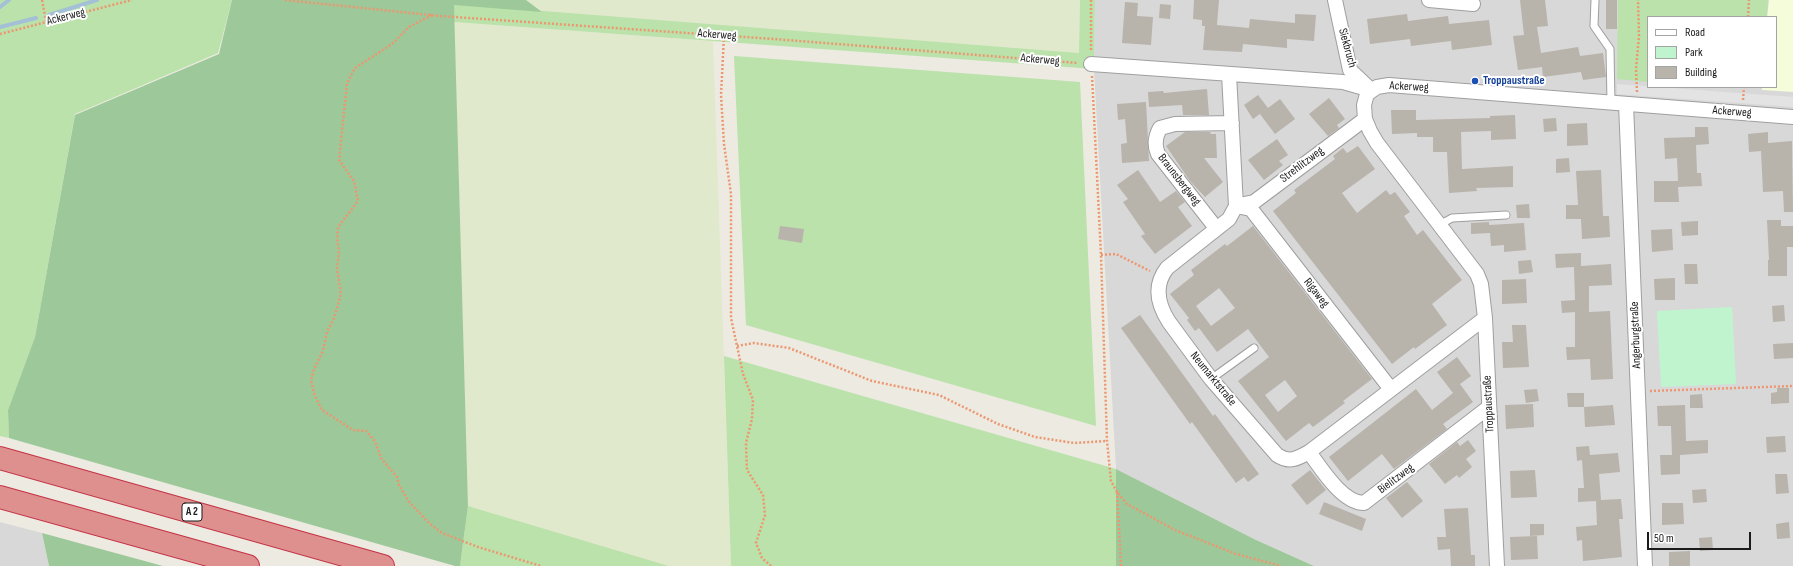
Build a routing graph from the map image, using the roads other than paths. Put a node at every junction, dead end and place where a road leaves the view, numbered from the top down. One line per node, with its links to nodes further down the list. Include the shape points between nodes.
1 (1335, 0): 7 (street, Siekbruch, via 1350,70)
2 (1429, 0): 4 (street)
3 (1595, 0): 8 (lane, via 1594,26 1610,50)
4 (1473, 4)
5 (1091, 64): 6 (street, Ackerweg)
6 (1229, 74): 7 (street, Ackerweg, via 1343,82); 12 (street)
7 (1371, 90): 8 (street, Ackerweg, via 1377,86 1389,85); 11 (street, Troppaustraße, via 1365,99)
8 (1611, 103): 9 (street, Ackerweg)
9 (1632, 104): 10 (street, Ackerweg); 28 (street, Angerburgstraße, via 1638,391)
10 (1793, 116)
11 (1365, 119): 13 (street, Strehlitzweg, via 1254,202); 15 (street, Troppaustraße, via 1377,143)
12 (1232, 123): 13 (street); 16 (street, Braunsbergweg, via 1166,126 1160,128 1156,142 1158,154)
13 (1236, 206): 16 (street, via 1229,219); 20 (street, Rigaweg, via 1251,209)
14 (1506, 215): 15 (lane, via 1452,218)
15 (1439, 225): 17 (street, Troppaustraße, via 1477,274 1481,284)
16 (1216, 228): 19 (street, Neumarktstraße, via 1179,257 1162,275 1158,297 1163,313)
17 (1485, 318): 20 (street, Neumarktstraße); 21 (street, Troppaustraße)
18 (1254, 348): 19 (lane)
19 (1211, 379): 22 (street, Neumarktstraße, via 1282,459 1294,460)
20 (1390, 388): 22 (street, Neumarktstraße)
21 (1489, 407): 22 (street, Bielitzweg, via 1364,503 1356,503 1334,486); 27 (street, Troppaustraße)
22 (1309, 452)
23 (0, 458): 26 (highway, A 2)
24 (0, 497): 25 (highway)
25 (248, 566)
26 (383, 566)
27 (1497, 566)
28 (1645, 566)

